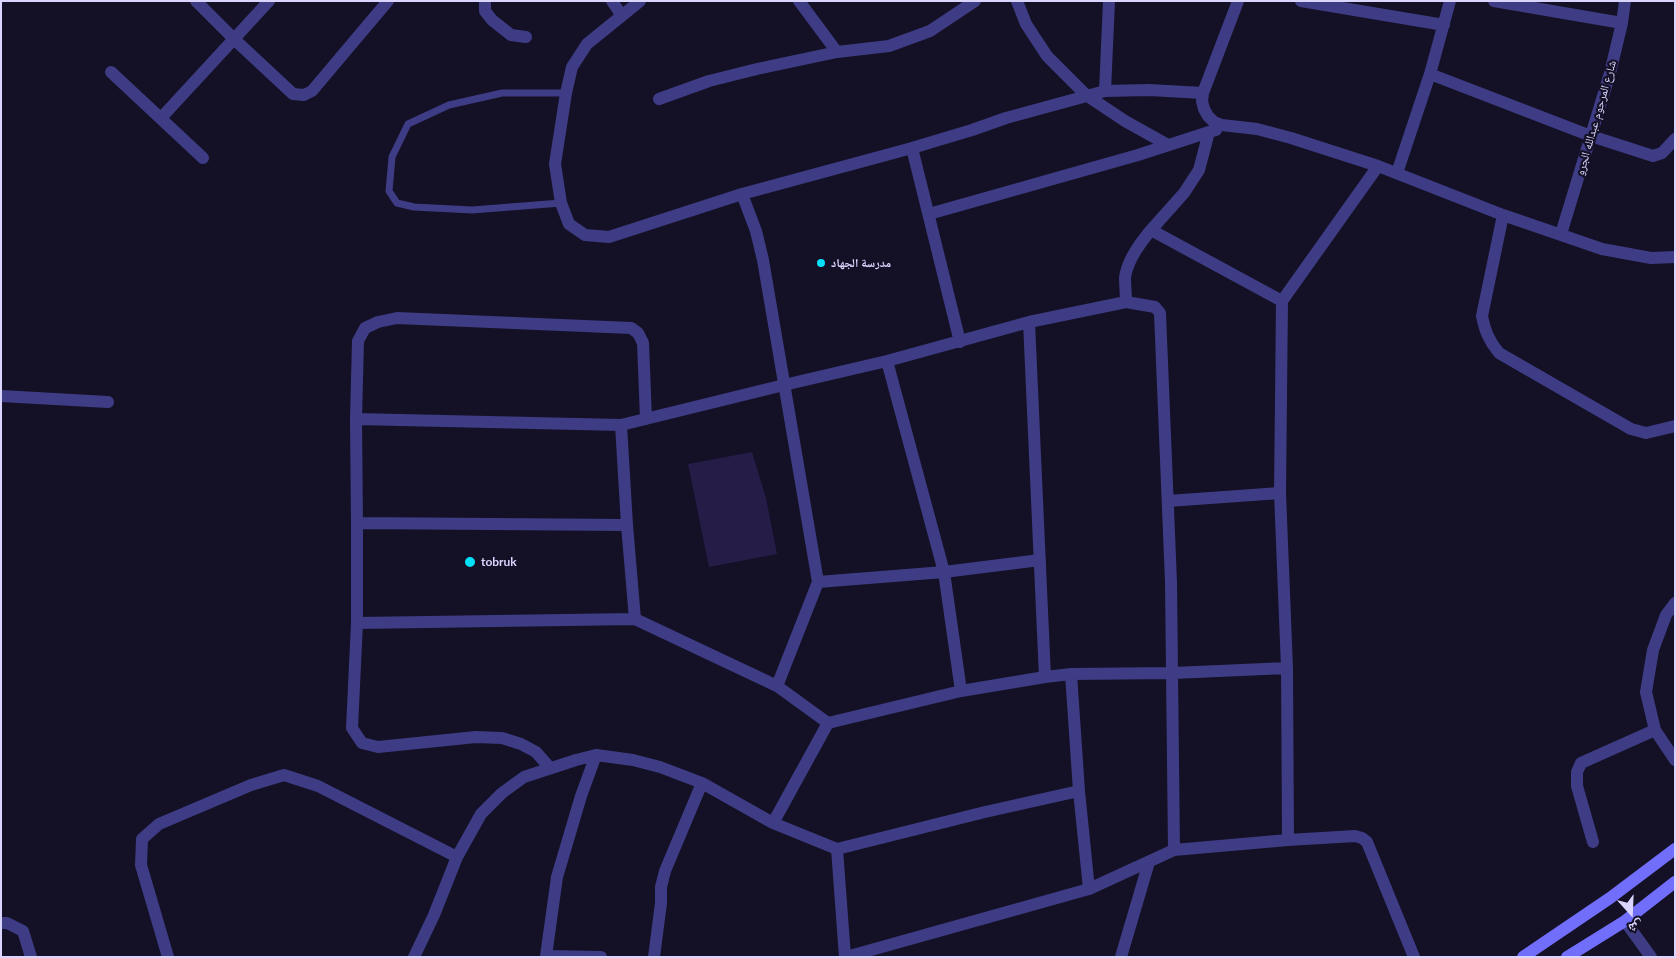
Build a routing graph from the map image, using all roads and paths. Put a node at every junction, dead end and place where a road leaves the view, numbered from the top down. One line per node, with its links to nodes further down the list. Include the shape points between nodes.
1 (196, 1): 20 (street)
2 (269, 1): 20 (street)
3 (388, 1): 20 (street, via 312,91 304,95 293,94)
4 (485, 1): 19 (street, via 485,11 492,20 511,35)
5 (612, 1): 16 (street)
6 (640, 1): 16 (street)
7 (800, 1): 21 (street)
8 (975, 1): 21 (street, via 930,31 889,46)
9 (1017, 1): 27 (street, via 1026,24 1047,56)
10 (1109, 1): 24 (street)
11 (1238, 1): 26 (street)
12 (1301, 1): 18 (street)
13 (1450, 1): 18 (street)
14 (1494, 1): 17 (street)
15 (1625, 1): 17 (street, شارع المرحوم عبدالله الجرو)
16 (622, 16): 25 (street, via 587,44 572,67)
17 (1622, 23): 32 (street, شارع المرحوم عبدالله الجرو)
18 (1444, 25): 23 (street)
19 (526, 37)
20 (234, 39): 29 (street)
21 (837, 52): 28 (street, via 709,81)
22 (111, 72): 29 (street)
23 (1430, 74): 32 (street); 38 (street)
24 (1105, 91): 26 (street); 27 (street)
25 (566, 93): 40 (street, via 555,164); 40 (lane, via 502,93 449,105 408,124 392,157 389,191 397,202 414,207 472,210)
26 (1203, 93): 30 (street, via 1202,101 1208,116 1214,122)
27 (1086, 95): 34 (street); 35 (street)
28 (659, 99)
29 (161, 118): 36 (street)
30 (1230, 126): 31 (street); 37 (street, via 1258,129)
31 (1210, 132): 34 (street); 43 (street, via 1199,170)
32 (1591, 136): 33 (street, via 1653,156 1662,153); 44 (street, شارع المرحوم عبدالله الجرو)
33 (1675, 139)
34 (1168, 145): 41 (street)
35 (912, 148): 39 (street); 41 (street)
36 (203, 158)
37 (1378, 166): 38 (street); 46 (street)
38 (1397, 173): 42 (street)
39 (742, 194): 40 (street, via 609,237 585,235 569,224); 51 (street, via 763,260)
40 (561, 203)
41 (929, 214): 49 (street)
42 (1503, 215): 44 (street); 57 (street, via 1482,316 1490,342 1499,353 1630,429 1646,433)
43 (1151, 230): 46 (street); 47 (street, via 1129,265 1125,277)
44 (1561, 234): 45 (street, via 1602,249 1651,258)
45 (1675, 256)
46 (1282, 301): 58 (street)
47 (1126, 302): 48 (street); 59 (street, via 1155,308 1160,313)
48 (1030, 322): 49 (street); 62 (street)
49 (960, 342): 50 (street)
50 (886, 361): 51 (street); 63 (street)
51 (784, 384): 55 (street); 64 (street)
52 (1, 396): 53 (street)
53 (108, 402)
54 (356, 419): 55 (street, via 358,341 366,328 397,318 631,328 643,343); 56 (street); 60 (street)
55 (646, 419): 56 (street)
56 (622, 425): 61 (street)
57 (1675, 426)
58 (1280, 493): 59 (street); 68 (street)
59 (1168, 501): 69 (street)
60 (356, 523): 61 (street); 67 (street)
61 (627, 525): 66 (street)
62 (1040, 560): 63 (street); 71 (street)
63 (944, 572): 64 (street); 73 (street)
64 (818, 582): 72 (street)
65 (1675, 603): 75 (street, via 1666,615 1653,650 1646,692)
66 (635, 619): 67 (street); 72 (street)
67 (357, 623): 78 (street, via 352,728 362,743 378,747 476,737 502,738 536,752)
68 (1287, 668): 69 (street); 82 (street)
69 (1173, 673): 70 (street); 86 (street)
70 (1070, 674): 71 (street); 80 (street)
71 (1045, 677): 73 (street)
72 (777, 686): 74 (street)
73 (961, 691): 74 (street)
74 (828, 722): 81 (street)
75 (1655, 730): 77 (street); 83 (street, via 1581,762 1577,786)
76 (596, 756): 78 (street); 79 (street, via 660,766); 93 (street, via 557,877)
77 (1675, 760)
78 (550, 768): 87 (street, via 524,777 502,793 482,814)
79 (702, 783): 81 (street); 98 (street, via 665,871)
80 (1079, 791): 84 (street); 90 (street)
81 (773, 823): 84 (street)
82 (1288, 840): 86 (street); 101 (street, via 1356,836 1367,842)
83 (1594, 842)
84 (837, 849): 99 (street)
85 (1675, 849): 102 (street)
86 (1174, 850): 88 (street)
87 (457, 857): 95 (street, via 318,786 284,775 251,785 159,824 142,839 141,865); 96 (street)
88 (1149, 862): 90 (street); 100 (street)
89 (1675, 882): 91 (street)
90 (1089, 889): 99 (street)
91 (1625, 921): 103 (street); 104 (street)
92 (1, 923): 94 (street, via 23,931)
93 (546, 956): 97 (street)
94 (31, 957)
95 (168, 957)
96 (414, 957)
97 (601, 957)
98 (654, 957)
99 (846, 957)
100 (1121, 957)
101 (1414, 957)
102 (1523, 957)
103 (1567, 957)
104 (1651, 957)

